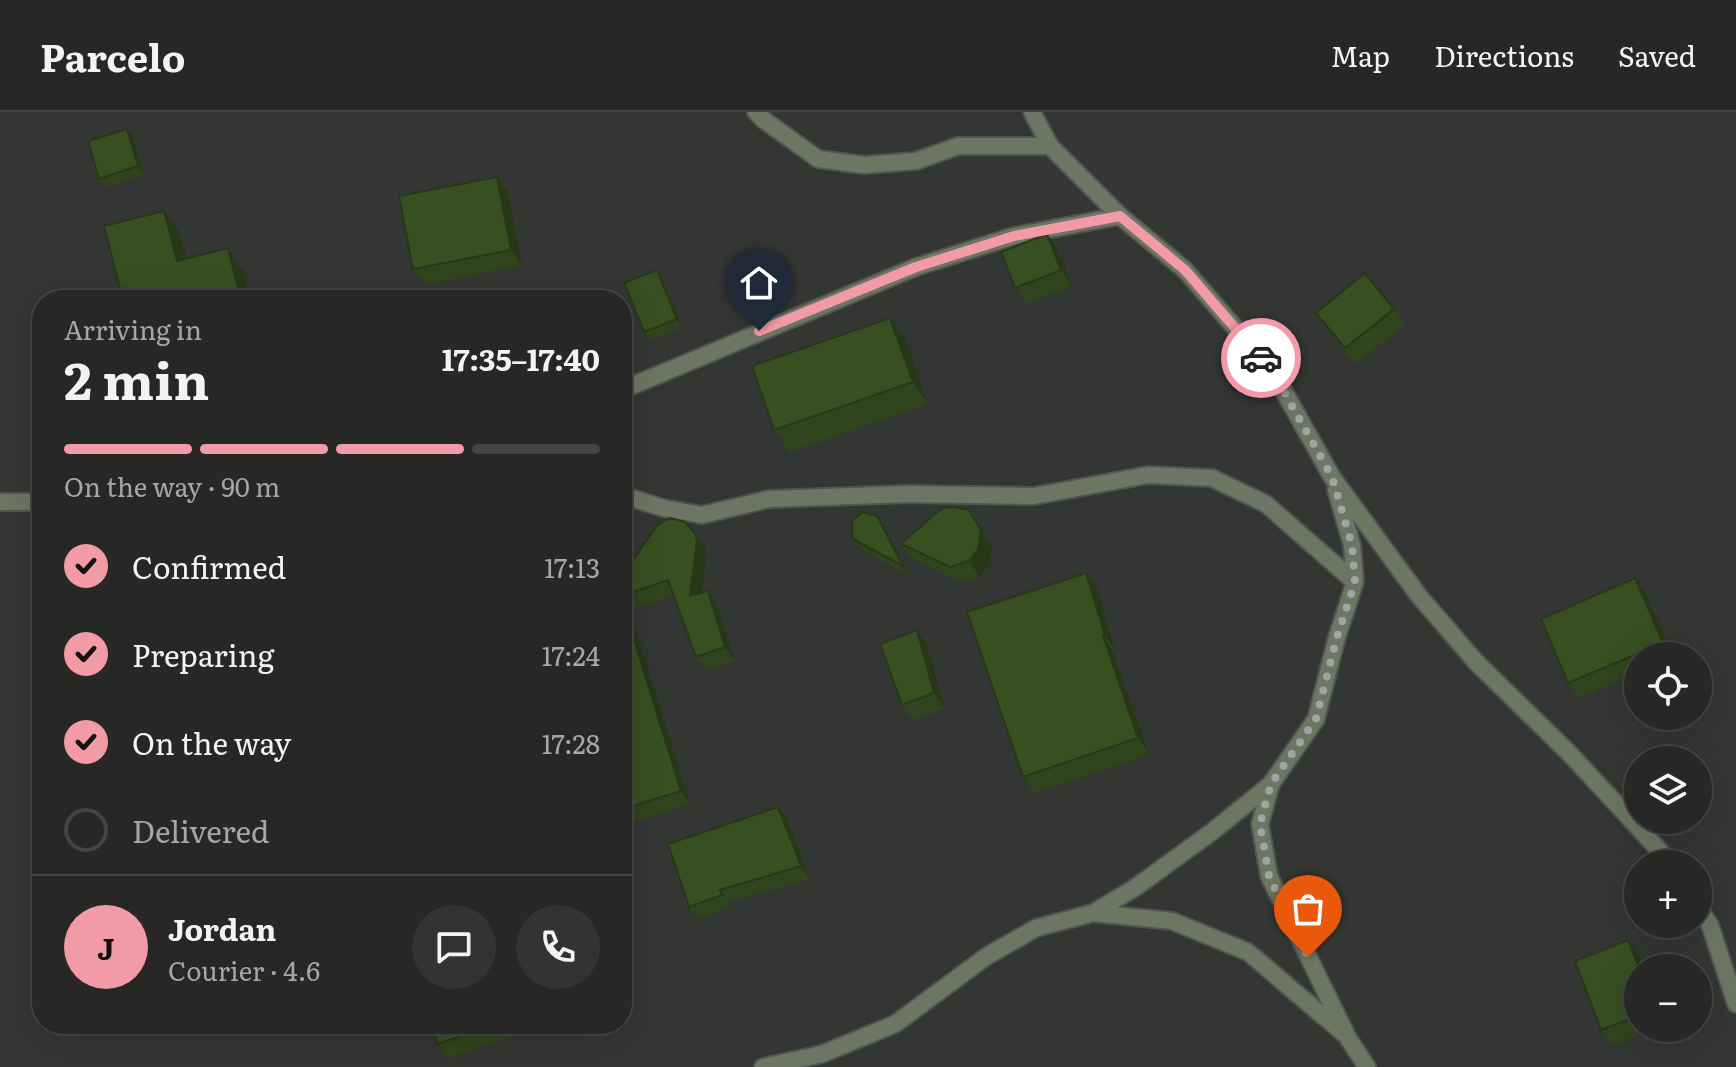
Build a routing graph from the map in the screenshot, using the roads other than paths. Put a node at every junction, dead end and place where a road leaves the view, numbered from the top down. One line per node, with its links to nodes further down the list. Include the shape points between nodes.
1 (756, 112): 3 (street, via 818,159 864,165 916,161 958,146)
2 (1032, 112): 3 (street)
3 (1050, 146): 4 (street)
4 (1120, 216): 5 (street, via 1014,236 916,267); 6 (street, via 1185,270 1273,372)
5 (632, 386)
6 (1332, 477): 10 (street, via 1352,545); 12 (street, via 1419,596 1476,662)
7 (632, 498): 10 (street, via 702,515 769,499 1034,496 1148,475 1212,478 1266,504)
8 (0, 502): 9 (street)
9 (32, 502)
10 (1355, 582): 11 (street, via 1316,719)
11 (1271, 784): 13 (street, via 1149,878); 16 (street, via 1260,824 1269,876)
12 (1659, 850)
13 (1093, 913): 16 (street, via 1172,921 1248,952); 17 (street, via 1036,928 1011,942 895,1024 822,1054)
14 (1712, 931): 15 (street)
15 (1736, 1004)
16 (1348, 1038): 18 (street)
17 (763, 1067)
18 (1367, 1067)

